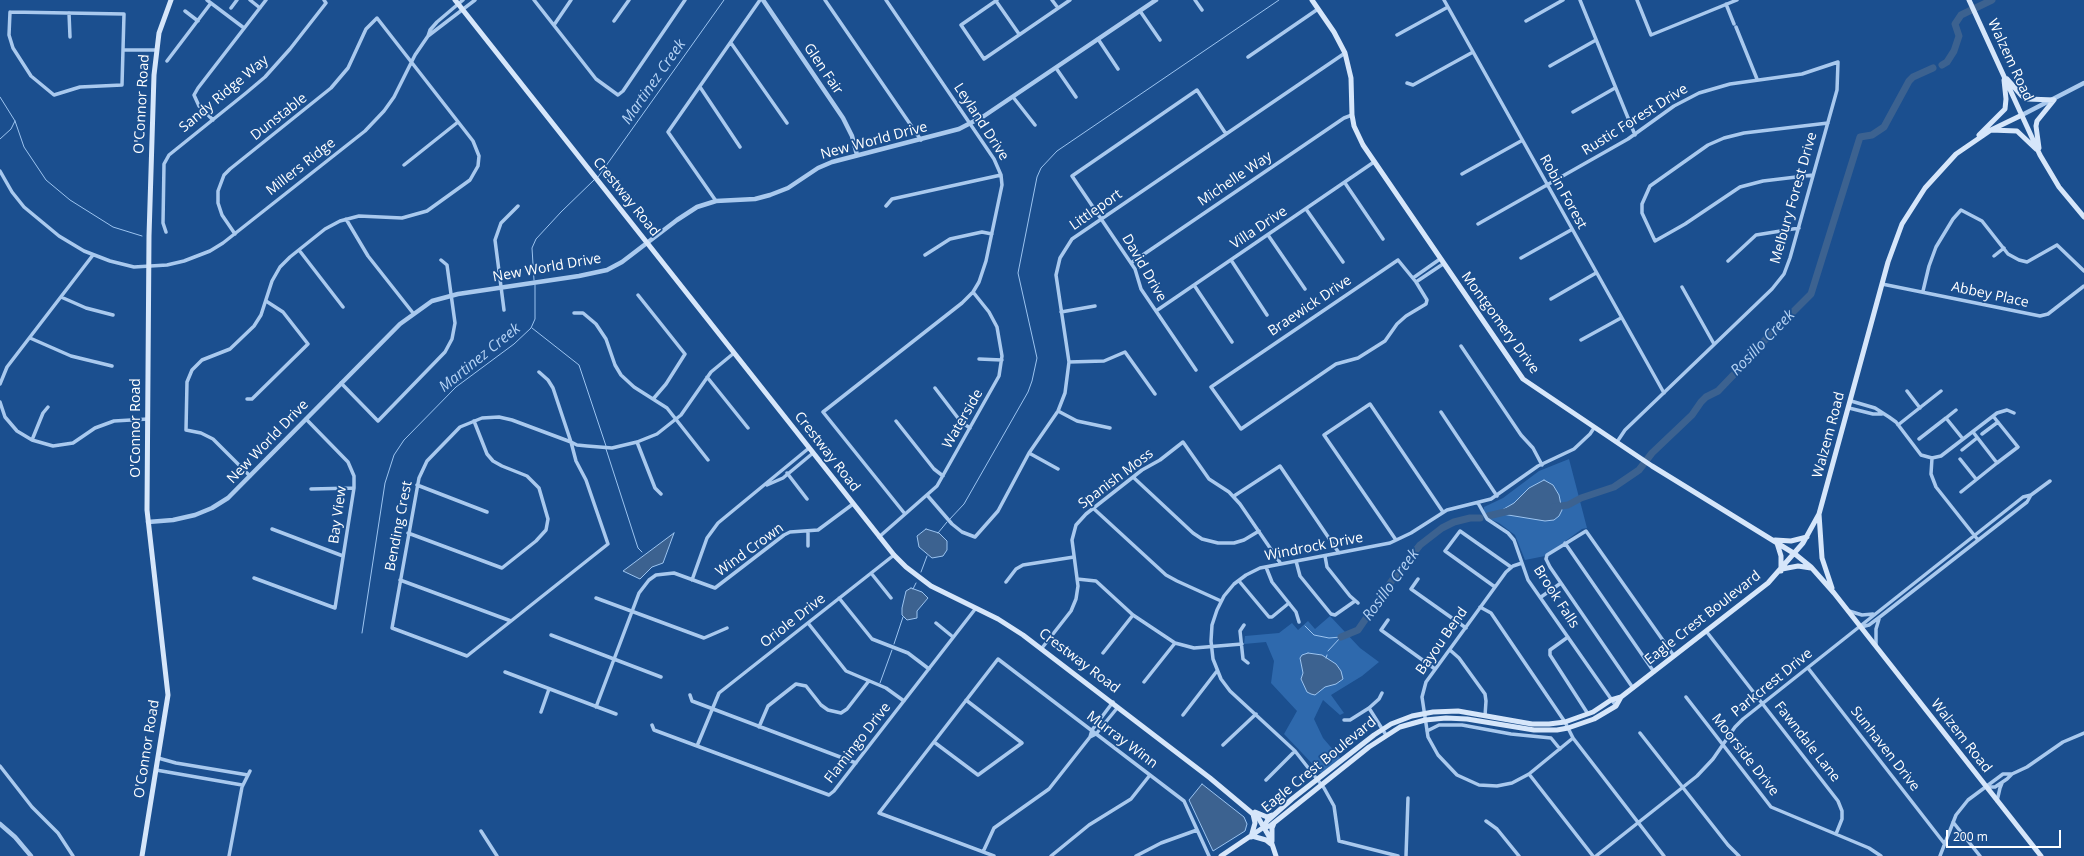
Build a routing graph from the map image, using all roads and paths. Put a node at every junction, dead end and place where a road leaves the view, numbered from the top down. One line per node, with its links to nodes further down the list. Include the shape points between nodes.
1 (171, 0): 57 (main road, O'Connor Road, via 159,33)
2 (207, 0): 29 (street)
3 (238, 0): 32 (street)
4 (250, 0): 33 (street)
5 (266, 0): 33 (street)
6 (463, 0): 28 (street, Millers Ridge)
7 (476, 0): 36 (street, Millers Ridge)
8 (534, 0): 46 (street)
9 (571, 0): 46 (street)
10 (629, 0): 43 (street)
11 (685, 0): 46 (street, via 618,95 596,79)
12 (761, 0): 55 (street); 92 (street, Glen Fair, via 843,118 852,136)
13 (825, 0): 88 (street)
14 (886, 0): 83 (street, Leyland Drive)
15 (997, 0): 48 (street); 48 (street, via 961,25 984,59)
16 (1052, 0): 34 (street)
17 (1070, 0): 34 (street)
18 (1156, 0): 39 (street, New World Drive)
19 (1195, 0): 37 (street)
20 (1312, 0): 35 (main road, Montgomery Drive)
21 (1444, 0): 31 (street, Robin Forest)
22 (1564, 0): 44 (street)
23 (1580, 0): 54 (street)
24 (1637, 0): 30 (street, via 1651,35)
25 (1737, 0): 30 (street)
26 (1969, 0): 67 (main road, Walzem Road)
27 (325, 1): 79 (street, Sandy Ridge Way, via 276,65 255,86)
28 (457, 2): 36 (main road, Crestway Road); 41 (street, Millers Ridge)
29 (211, 3): 42 (street); 47 (street)
30 (1726, 4): 68 (street)
31 (1448, 7): 49 (street); 58 (street, Robin Forest)
32 (231, 8)
33 (260, 8): 47 (street)
34 (1058, 8): 48 (street)
35 (1318, 9): 59 (main road, Montgomery Drive); 60 (street)
36 (463, 10): 45 (street, Millers Ridge); 117 (main road, Crestway Road)
37 (1202, 10)
38 (185, 11): 42 (street)
39 (1140, 11): 52 (street, New World Drive); 53 (street)
40 (69, 13): 51 (street); 56 (street, via 124,14); 56 (street, via 10,12 9,35 13,48 31,76 54,96 80,87 122,85)
41 (443, 16): 45 (street); 50 (street, Millers Ridge)
42 (198, 21): 61 (street)
43 (614, 21)
44 (1526, 21)
45 (448, 22): 50 (street, Millers Ridge)
46 (554, 25)
47 (244, 28): 79 (street, via 194,95 199,106)
48 (1019, 34)
49 (1397, 35)
50 (428, 36): 62 (street, Millers Ridge)
51 (70, 37)
52 (1098, 39): 65 (street, New World Drive); 66 (street)
53 (1160, 40)
54 (1596, 40): 64 (street); 72 (street)
55 (731, 43): 71 (street); 81 (street)
56 (123, 50): 57 (street)
57 (156, 50): 130 (main road, O'Connor Road)
58 (1473, 52): 69 (street, via 1413,85); 89 (street, Robin Forest)
59 (1345, 53): 77 (main road, Montgomery Drive, via 1351,78); 86 (street, Littleport)
60 (1248, 57)
61 (167, 61)
62 (411, 62): 80 (street); 113 (street, Millers Ridge, via 394,97 365,131); 113 (street, Dunstable, via 377,18 366,29 348,68 331,88 224,175 218,191 218,203 222,215)
63 (1838, 62): 68 (street, Rustic Forest Drive, via 1802,74); 82 (street, Melbury Forest Drive, via 1837,90)
64 (1550, 66)
65 (1056, 68): 73 (street, New World Drive); 74 (street)
66 (1118, 69)
67 (2004, 75): 75 (main road, via 2026,98); 78 (main road, Walzem Road); 90 (main road, via 2005,109)
68 (1758, 79): 87 (street, Rustic Forest Drive, via 1717,87 1688,98)
69 (1408, 83)
70 (2084, 83): 75 (street)
71 (700, 87): 91 (street); 102 (street, via 668,132)
72 (1615, 88): 76 (street); 87 (street)
73 (1014, 97): 83 (street, New World Drive); 84 (street)
74 (1076, 97)
75 (2054, 100): 78 (street); 93 (main road, via 2041,114 2036,126)
76 (1573, 112)
77 (1352, 115): 94 (main road, Montgomery Drive, via 1363,146); 129 (street, Michelle Way)
78 (2022, 115): 85 (main road, Walzem Road); 93 (main road)
79 (213, 120): 112 (street, Sandy Ridge Way, via 179,144 164,164 163,223)
80 (458, 122): 95 (street); 107 (street, via 476,146 480,160 472,178 427,211 402,218 368,216)
81 (787, 122)
82 (1828, 122): 99 (street, Melbury Forest Drive); 99 (street, via 1736,134 1708,145 1654,182 1645,195 1642,212 1656,240 1740,187 1763,181)
83 (970, 124): 88 (street, New World Drive); 98 (street, Leyland Drive, via 994,159)
84 (1035, 125)
85 (1991, 130): 90 (main road, Walzem Road); 93 (main road, via 2017,131)
86 (1226, 134): 108 (street, Littleport); 108 (street, David Drive, via 1197,90 1072,176)
87 (1635, 135): 101 (street, Rustic Forest Drive)
88 (921, 140): 92 (street, New World Drive)
89 (1521, 141): 97 (street); 101 (street, Robin Forest)
90 (1974, 141): 135 (main road, Walzem Road, via 1936,174 1915,204 1895,241)
91 (740, 147)
92 (857, 155): 102 (street, New World Drive, via 825,165 788,188 770,195 755,199)
93 (2040, 155): 106 (main road, via 2059,187)
94 (1374, 162): 100 (street, Villa Drive); 126 (main road, Montgomery Drive)
95 (404, 165)
96 (0, 170): 121 (street, Millers Ridge, via 24,207 59,236)
97 (1462, 174)
98 (1001, 175): 104 (street, via 892,199); 114 (street, Leyland Drive, via 1001,197)
99 (1813, 176): 110 (street, Melbury Forest Drive)
100 (1345, 183): 105 (street, Villa Drive); 116 (street)
101 (1546, 185): 109 (street, Rustic Forest Drive); 111 (street, Robin Forest)
102 (716, 201): 117 (street, New World Drive, via 688,212)
103 (518, 206): 138 (street, via 503,220 496,234 495,247)
104 (886, 206)
105 (1306, 209): 115 (street, Villa Drive); 128 (street)
106 (2084, 217)
107 (346, 219): 119 (street, via 325,229); 153 (street, via 368,256)
108 (1101, 219): 129 (street, David Drive); 152 (street, Littleport, via 1072,239 1060,258 1056,280)
109 (1478, 224)
110 (1799, 228): 127 (street, via 1756,235); 161 (street, Melbury Forest Drive, via 1782,277)
111 (1572, 230): 123 (street); 132 (street, Robin Forest)
112 (166, 232)
113 (235, 234): 130 (street, Millers Ridge, via 224,243 197,256 167,265)
114 (992, 234): 120 (street, via 982,232 950,239); 142 (street, Leyland Drive, via 984,269)
115 (1268, 235): 125 (street, Villa Drive); 140 (street)
116 (1382, 238)
117 (648, 243): 138 (street, New World Drive, via 607,270); 163 (main road, Crestway Road)
118 (2004, 248): 122 (street); 131 (street, via 2019,260 2027,262 2057,243); 141 (street, via 1982,221 1961,210 1936,247)
119 (299, 250): 147 (street, via 285,261 276,274); 149 (street)
120 (925, 255)
121 (93, 256): 130 (street, Millers Ridge, via 121,264); 145 (street)
122 (1994, 256)
123 (1521, 258)
124 (441, 260): 143 (street, via 447,265)
125 (1231, 260): 136 (street, Villa Drive); 156 (street)
126 (1441, 261): 133 (street); 134 (street); 202 (main road, Montgomery Drive, via 1523,379)
127 (1728, 261)
128 (1343, 262)
129 (1131, 263): 151 (street, David Drive, via 1141,289)
130 (149, 266): 192 (main road, O'Connor Road)
131 (2084, 271)
132 (1596, 274): 146 (street); 157 (street, Robin Forest)
133 (1413, 278): 134 (street, Braewick Drive); 134 (street, Braewick Drive, via 1401,261 1396,261 1211,387 1241,430 1336,364 1358,358 1385,341 1406,316 1427,302)
134 (1416, 282)
135 (1882, 284): 141 (street, Abbey Place); 180 (main road, Walzem Road)
136 (1194, 285): 151 (street, Villa Drive); 160 (street)
137 (2084, 286): 141 (street, Abbey Place, via 2048,314 2040,316)
138 (501, 287): 143 (street, New World Drive); 150 (street)
139 (1682, 287): 161 (street)
140 (1305, 289)
141 (1923, 291)
142 (973, 292): 165 (street, Waterside, via 997,327); 247 (street, Leyland Drive, via 822,412)
143 (451, 295): 153 (street, New World Drive, via 432,301); 171 (street, via 454,328 448,348 378,421)
144 (638, 295): 179 (street, via 685,354)
145 (61, 297): 155 (street, via 86,308); 158 (street)
146 (1551, 299)
147 (266, 301): 178 (street, via 283,312 308,344 252,399); 224 (street, via 254,326 234,347 202,360 192,370 187,382 186,430 213,439)
148 (1095, 306): 152 (street)
149 (343, 307)
150 (504, 310)
151 (1156, 311): 168 (street, David Drive)
152 (1061, 312): 166 (street, Littleport)
153 (413, 313): 171 (street, New World Drive)
154 (574, 313): 179 (street, via 583,313 596,324 606,339 621,375 634,387)
155 (113, 315)
156 (1268, 315)
157 (1621, 318): 159 (street); 176 (street, Robin Forest)
158 (30, 338): 167 (street, via 70,356); 172 (street, via 8,367)
159 (1581, 340)
160 (1232, 342)
161 (1714, 344): 176 (street, Melbury Forest Drive)
162 (1461, 346): 220 (street, via 1533,448)
163 (734, 353): 170 (street, Bending Crest); 212 (main road, Crestway Road)
164 (979, 359): 165 (street)
165 (1002, 360): 200 (street, Waterside, via 997,380)
166 (1069, 362): 177 (street, via 1104,361 1125,352); 186 (street, Littleport, via 1065,393)
167 (112, 366)
168 (1196, 370)
169 (538, 372): 209 (street, via 553,388)
170 (707, 377): 194 (street, Bending Crest, via 687,408); 199 (street)
171 (341, 383): 193 (street, New World Drive)
172 (0, 384)
173 (935, 388): 200 (street, via 961,422)
174 (1907, 391): 184 (street)
175 (1941, 391): 184 (street)
176 (1664, 393): 211 (street, Melbury Forest Drive)
177 (1154, 394)
178 (247, 398)
179 (654, 398): 194 (street)
180 (1851, 401): 183 (main road, Walzem Road); 189 (street, via 1875,408)
181 (0, 405): 208 (street, via 11,425)
182 (48, 407): 208 (street)
183 (1849, 408): 189 (street); 248 (main road, Walzem Road)
184 (1920, 408): 198 (street)
185 (1956, 410): 191 (street)
186 (1058, 411): 201 (street, via 1077,421); 215 (street, Littleport)
187 (1441, 412): 238 (street)
188 (2014, 413): 190 (street, via 2002,411)
189 (1882, 414): 198 (street)
190 (1994, 416): 197 (street); 203 (street)
191 (1946, 418): 206 (street); 207 (street)
192 (148, 419): 208 (street, via 107,423 62,446 46,445); 249 (main road, O'Connor Road)
193 (306, 419): 224 (street, New World Drive); 231 (street, Bay View, via 348,462 354,476)
194 (676, 419): 210 (street, Bending Crest, via 657,434); 218 (street)
195 (474, 421): 209 (street, Bending Crest, via 491,417 512,420); 229 (street, Bending Crest, via 460,427 436,450 423,468); 253 (street, via 490,457 502,466 532,480 539,488 548,514 547,526 541,536 502,568)
196 (896, 421): 225 (street, via 934,469)
197 (1998, 422): 204 (street); 219 (street, via 2018,447)
198 (1898, 425): 216 (street, via 1921,455)
199 (748, 428)
200 (970, 428): 225 (street, Waterside)
201 (1110, 428)
202 (1594, 428): 211 (main road, Montgomery Drive); 220 (street, Windrock Drive, via 1574,449)
203 (1972, 432): 205 (street); 207 (street)
204 (1982, 434)
205 (1978, 438): 213 (street); 219 (street)
206 (1919, 439)
207 (1963, 439): 216 (street, via 1941,456)
208 (32, 440)
209 (571, 442): 210 (street, Bending Crest, via 600,448); 300 (street, via 608,544)
210 (638, 442): 234 (street, via 655,488)
211 (1616, 442): 259 (main road, Montgomery Drive)
212 (809, 448): 214 (main road, Crestway Road); 221 (street)
213 (1962, 450)
214 (813, 453): 223 (street); 243 (main road, Crestway Road)
215 (1030, 453): 222 (street); 235 (street, Littleport, via 998,511 975,537 962,532 952,524)
216 (1932, 458): 254 (street, via 1931,474 1936,487)
217 (1960, 459): 227 (street)
218 (708, 460)
219 (1997, 463): 227 (street)
220 (1542, 465): 238 (street, Windrock Drive)
221 (784, 469): 223 (street); 230 (street)
222 (1058, 469)
223 (788, 474): 230 (street); 240 (street)
224 (250, 476): 249 (street, New World Drive, via 228,498 206,511 185,518)
225 (943, 476): 235 (street, Waterside)
226 (1134, 477): 237 (street, Spanish Moss, via 1183,442 1209,479); 244 (street, Spanish Moss); 251 (street, via 1202,539 1228,544 1244,540)
227 (1976, 480): 233 (street)
228 (2050, 480): 236 (street, Parkcrest Drive)
229 (416, 485): 245 (street); 253 (street, Bending Crest)
230 (764, 486): 279 (street, via 713,529 707,538)
231 (354, 488): 232 (street); 265 (street, Bay View)
232 (311, 489)
233 (1961, 492)
234 (661, 494)
235 (927, 495): 247 (street, Waterside)
236 (2031, 495): 239 (street, Parkcrest Drive); 241 (street, Parkcrest Drive)
237 (1234, 496): 251 (street); 262 (street, via 1280,466)
238 (1497, 496): 242 (street, Windrock Drive)
239 (2023, 497): 241 (street); 254 (street, Parkcrest Drive)
240 (808, 499)
241 (2027, 502): 258 (street, Parkcrest Drive)
242 (1478, 503): 246 (street, Windrock Drive); 269 (street, Brook Falls, via 1486,519 1514,540)
243 (853, 504): 252 (street, Wind Crown, via 824,528); 255 (main road, Crestway Road)
244 (1093, 508): 267 (street, Spanish Moss, via 1076,525 1072,540); 290 (street, via 1166,575)
245 (487, 512)
246 (1443, 512): 257 (street, Windrock Drive); 257 (street, via 1370,404 1324,434)
247 (905, 514): 255 (street, Waterside)
248 (1820, 514): 256 (main road, Walzem Road); 285 (main road, via 1822,558)
249 (148, 522): 375 (main road, O'Connor Road, via 168,695)
250 (272, 529): 265 (street)
251 (1259, 531): 270 (street)
252 (808, 532): 261 (street); 279 (street, Wind Crown, via 797,531 784,535 715,588)
253 (408, 533): 278 (street, Bending Crest)
254 (1974, 535): 258 (street); 296 (street, Parkcrest Drive)
255 (879, 537): 264 (main road, Crestway Road)
256 (1807, 537): 259 (main road, via 1791,541); 263 (main road, Walzem Road)
257 (1396, 540): 262 (street, Windrock Drive)
258 (1978, 540): 298 (street, Parkcrest Drive)
259 (1774, 541): 263 (main road, Montgomery Drive); 274 (main road, via 1781,556)
260 (1565, 543): 283 (street, via 1546,557 1550,568); 319 (street, via 1582,532 1588,533); 327 (street)
261 (808, 546)
262 (1339, 553): 266 (street, Windrock Drive)
263 (1795, 554): 273 (main road, Walzem Road); 274 (main road, Eagle Crest Boulevard)
264 (894, 555): 275 (street, Oriole Drive); 292 (main road, Crestway Road, via 917,577)
265 (343, 556): 276 (street, Bay View, via 335,608)
266 (1325, 556): 268 (street, Windrock Drive); 268 (street, via 1327,567 1356,602 1335,615 1331,614 1300,576)
267 (1074, 557): 280 (street, Spanish Moss); 282 (street, via 1022,565)
268 (1296, 561): 270 (street, Windrock Drive)
269 (1522, 563): 272 (street, Bayou Bend); 286 (street, Brook Falls, via 1528,580)
270 (1281, 564): 271 (street, Windrock Drive)
271 (1266, 566): 281 (street, Windrock Drive); 291 (street, via 1272,582)
272 (1511, 568): 284 (street, Bayou Bend); 284 (street, via 1460,531 1445,552)
273 (1812, 568): 274 (main road, via 1798,566); 285 (main road, Walzem Road)
274 (1782, 570): 308 (main road, Eagle Crest Boulevard)
275 (871, 573): 288 (street, Oriole Drive); 289 (street)
276 (254, 578)
277 (1418, 579): 307 (street, via 1411,589)
278 (400, 580): 300 (street); 300 (street, Bending Crest, via 392,628 467,656)
279 (692, 580): 294 (street, Wind Crown, via 674,573 656,575 643,586)
280 (1077, 580): 297 (street, via 1096,581); 316 (street, Spanish Moss, via 1076,599 1071,612)
281 (1238, 581): 290 (street, Windrock Drive); 291 (street, via 1269,617)
282 (1006, 582)
283 (1561, 583): 286 (street); 331 (street)
284 (1495, 587): 293 (street, Bayou Bend)
285 (1834, 593): 295 (main road, Walzem Road)
286 (1541, 597): 311 (street, Brook Falls)
287 (596, 598): 294 (street)
288 (839, 598): 302 (street, Oriole Drive); 323 (street, via 872,639 908,653)
289 (891, 598)
290 (1221, 600): 314 (street, Windrock Drive, via 1212,625)
291 (1289, 603): 301 (street, via 1296,612)
292 (976, 608): 310 (street, Flamingo Drive); 316 (main road, Crestway Road)
293 (1480, 608): 307 (street, Bayou Bend); 356 (street, via 1491,614)
294 (632, 611): 306 (street, via 704,638); 320 (street, Wind Crown)
295 (1847, 611): 296 (street, via 1863,615); 305 (main road, Walzem Road)
296 (1874, 614): 305 (street, Parkcrest Drive, via 1865,620)
297 (1133, 615): 312 (street); 318 (street)
298 (1881, 616): 305 (street, Parkcrest Drive, via 1869,625); 315 (street, via 1876,629)
299 (1388, 620): 324 (street, via 1381,630)
300 (511, 621)
301 (1299, 622)
302 (808, 623): 329 (street, via 846,671); 346 (street, Oriole Drive, via 719,693)
303 (936, 623): 310 (street)
304 (1244, 625): 313 (street, via 1240,631)
305 (1861, 627): 315 (main road, Walzem Road); 322 (street, Parkcrest Drive)
306 (727, 628)
307 (1466, 628): 317 (street, Bayou Bend)
308 (1706, 631): 319 (main road, Eagle Crest Boulevard); 341 (street, Fawndale Lane)
309 (552, 636): 320 (street)
310 (953, 637): 323 (street, Flamingo Drive)
311 (1568, 637): 338 (street, Brook Falls); 351 (street, via 1550,650 1550,655)
312 (1175, 643): 314 (street, via 1194,648); 330 (street)
313 (1242, 644): 314 (street); 321 (street, via 1243,659)
314 (1211, 647): 325 (street, Windrock Drive)
315 (1876, 647): 387 (main road, Walzem Road)
316 (1042, 648): 340 (main road, Crestway Road)
317 (1450, 650): 324 (street, Bayou Bend); 353 (street, via 1459,658 1484,694)
318 (1103, 653)
319 (1674, 656): 327 (main road, Eagle Crest Boulevard)
320 (614, 659): 328 (street); 343 (street, Wind Crown)
321 (1248, 663)
322 (1808, 668): 341 (street, Parkcrest Drive); 403 (street, Sunhaven Drive)
323 (929, 669): 339 (street, Flamingo Drive)
324 (1436, 669): 348 (street, Bayou Bend, via 1423,691)
325 (1217, 671): 350 (street, Windrock Drive, via 1230,690); 352 (street)
326 (505, 672): 332 (street)
327 (1654, 672): 331 (main road, Eagle Crest Boulevard)
328 (661, 677)
329 (868, 682): 339 (street, via 890,690); 358 (street, via 847,709 840,712 828,710 806,686 796,684 768,706)
330 (1144, 682)
331 (1633, 688): 335 (main road, Eagle Crest Boulevard)
332 (549, 689): 343 (street); 347 (street)
333 (1382, 693): 345 (street)
334 (690, 695): 346 (street, via 692,701)
335 (1621, 697): 338 (main road, Eagle Crest Boulevard); 342 (main road, Eagle Crest Boulevard)
336 (1686, 697): 370 (street, Moorside Drive)
337 (966, 700): 361 (street, Murray Winn, via 998,659); 369 (street); 369 (street, via 1022,743 978,775)
338 (1612, 700): 342 (street, Brook Falls); 351 (main road, Eagle Crest Boulevard)
339 (904, 701): 376 (street, Flamingo Drive)
340 (1113, 702): 344 (main road, Crestway Road); 361 (street)
341 (1763, 704): 370 (street, Parkcrest Drive, via 1734,728); 401 (street, Fawndale Lane, via 1838,801 1842,819)
342 (1616, 706): 359 (main road, Eagle Crest Boulevard, via 1594,719)
343 (596, 707): 349 (street)
344 (1118, 707): 364 (street); 391 (main road, Crestway Road)
345 (1369, 708): 354 (street, via 1350,720); 360 (street)
346 (712, 709): 358 (street); 371 (street, Oriole Drive)
347 (540, 712)
348 (1424, 713): 353 (main road, Eagle Crest Boulevard, via 1446,711); 355 (street, Bayou Bend); 360 (main road, Eagle Crest Boulevard)
349 (616, 714)
350 (1256, 714): 372 (street); 374 (street, Windrock Drive)
351 (1588, 714): 356 (main road, Eagle Crest Boulevard)
352 (1183, 715)
353 (1485, 716): 356 (main road, Eagle Crest Boulevard, via 1532,724)
354 (1344, 720)
355 (1425, 720): 359 (main road, Eagle Crest Boulevard, via 1457,718 1534,730); 362 (street, Bayou Bend); 366 (main road, Eagle Crest Boulevard, via 1400,727)
356 (1565, 722): 359 (street)
357 (652, 726): 371 (street, Flamingo Drive, via 654,730)
358 (759, 727): 376 (street)
359 (1568, 728): 368 (street)
360 (1382, 729): 366 (street); 382 (main road, Eagle Crest Boulevard)
361 (1092, 730): 364 (street, Murray Winn); 367 (street)
362 (1427, 731): 373 (street, via 1439,725 1462,725 1551,738); 379 (street, Bayou Bend, via 1430,743 1447,766 1471,782 1489,786 1504,785)
363 (1640, 733): 388 (street)
364 (1096, 734): 367 (street); 381 (street, Murray Winn)
365 (2084, 734): 380 (street, via 2063,742 2035,763)
366 (1386, 735): 385 (main road, Eagle Crest Boulevard)
367 (1090, 737): 405 (street, via 1049,789 994,828)
368 (1573, 738): 373 (street, Bayou Bend); 397 (street)
369 (934, 742): 405 (street, via 879,813)
370 (1723, 745): 388 (street, Parkcrest Drive, via 1702,772); 401 (street, Moorside Drive, via 1771,807)
371 (697, 746): 376 (street, Flamingo Drive, via 829,795)
372 (1223, 746)
373 (1560, 749): 379 (street, Bayou Bend)
374 (1295, 751): 382 (street, Windrock Drive); 383 (street)
375 (158, 758): 378 (main road, O'Connor Road); 386 (street, via 176,764 249,773)
376 (856, 763)
377 (1, 769): 407 (street, via 32,808 58,833)
378 (156, 770): 386 (street); 408 (main road, O'Connor Road)
379 (1529, 774): 420 (street)
380 (2012, 774): 384 (street); 387 (street, via 2003,774)
381 (1150, 775): 399 (street, Murray Winn, via 1184,802); 412 (street, via 1131,799 1089,825)
382 (1318, 779): 385 (street, Windrock Drive); 392 (main road, Eagle Crest Boulevard)
383 (1266, 780)
384 (2004, 782): 387 (street, via 1994,787); 390 (street, via 2000,788)
385 (1322, 784): 393 (main road, Eagle Crest Boulevard); 417 (street, Windrock Drive, via 1334,806 1339,841)
386 (242, 785): 409 (street)
387 (1986, 787): 390 (main road, Walzem Road); 395 (street, via 1965,804)
388 (1683, 788): 397 (street, Parkcrest Drive); 423 (street)
389 (1408, 798): 418 (street)
390 (1998, 801): 427 (main road, Walzem Road)
391 (1251, 811): 392 (main road, via 1267,817); 398 (main road, Crestway Road); 402 (main road, via 1255,823)
392 (1278, 812): 398 (main road, Eagle Crest Boulevard)
393 (1276, 821): 398 (main road, Eagle Crest Boulevard); 404 (main road, via 1272,828)
394 (1486, 822): 419 (street, via 1497,828)
395 (1953, 822): 403 (street); 426 (street)
396 (0, 824): 406 (street)
397 (1639, 824): 421 (street, Parkcrest Drive); 422 (street)
398 (1264, 827): 402 (main road, Eagle Crest Boulevard); 404 (main road, Crestway Road)
399 (1197, 830): 413 (street, via 1161,843); 414 (street, Murray Winn)
400 (481, 831): 410 (street)
401 (1836, 834): 424 (street, Moorside Drive)
402 (1251, 837): 404 (main road, via 1266,840); 415 (main road, Eagle Crest Boulevard)
403 (1944, 844): 425 (street)
404 (1273, 845): 416 (main road, Crestway Road)
405 (983, 852): 411 (street)
406 (31, 856)
407 (74, 856)
408 (142, 856)
409 (229, 856)
410 (497, 856)
411 (994, 856)
412 (1050, 856)
413 (1136, 856)
414 (1209, 856)
415 (1221, 856)
416 (1276, 856)
417 (1398, 856)
418 (1406, 856)
419 (1519, 856)
420 (1593, 856)
421 (1596, 856)
422 (1664, 856)
423 (1739, 856)
424 (1881, 856)
425 (1940, 856)
426 (1980, 856)
427 (2041, 856)

